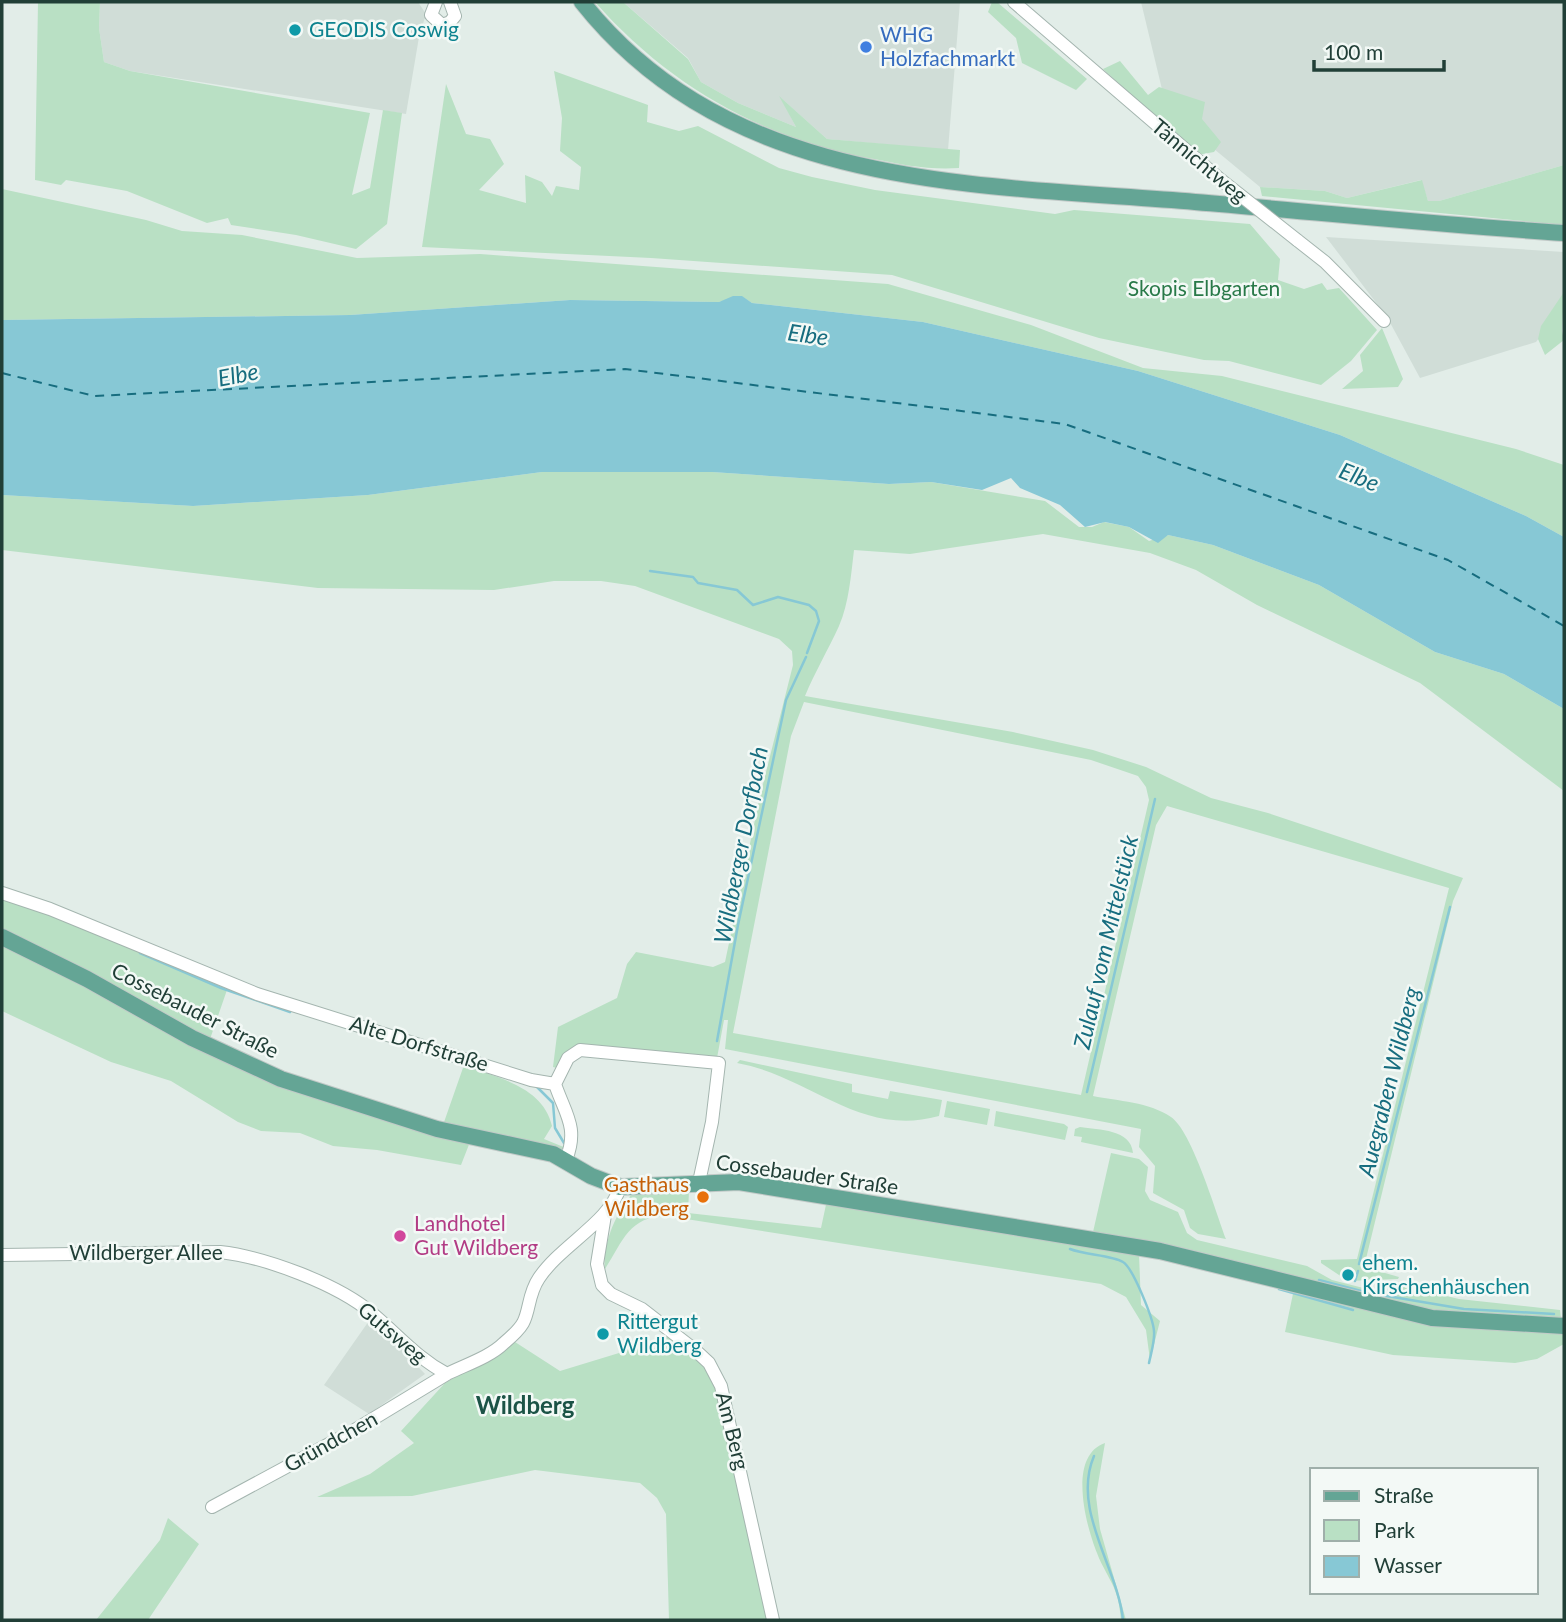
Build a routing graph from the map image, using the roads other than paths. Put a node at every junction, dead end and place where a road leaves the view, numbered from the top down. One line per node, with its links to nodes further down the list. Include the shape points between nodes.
1 (450, 2): 4 (street, via 455,16 446,24 435,22)
2 (582, 2): 5 (main road, via 637,58 685,95 743,127 827,160 942,181)
3 (1014, 2): 6 (street, Tännichtweg, bridge, via 1221,180 1325,262)
4 (431, 4)
5 (1564, 233)
6 (1384, 321)
7 (2, 892): 9 (street, Alte Dorfstraße, via 257,994)
8 (2, 937): 10 (main road, Cossebauder Straße, via 192,1038 281,1079 437,1129 540,1150)
9 (555, 1084): 10 (street, via 572,1123); 11 (street, via 568,1058 580,1050 719,1063)
10 (566, 1160): 12 (main road, Cossebauder Straße)
11 (699, 1182): 12 (main road, Cossebauder Straße); 16 (main road, Cossebauder Straße, via 738,1182 1160,1251 1432,1318)
12 (620, 1187): 13 (street, Gutsweg)
13 (605, 1215): 17 (street, Gutsweg, via 540,1276 523,1323 502,1346); 19 (street, Am Berg, via 597,1264 602,1285 695,1350 709,1363 721,1386)
14 (2, 1255): 15 (street, Wildberger Allee, via 220,1252 248,1255)
15 (287, 1269): 17 (street, Gutsweg, via 352,1299 423,1361)
16 (1564, 1326)
17 (447, 1374): 18 (street, Gründchen)
18 (212, 1507)
19 (773, 1620)

